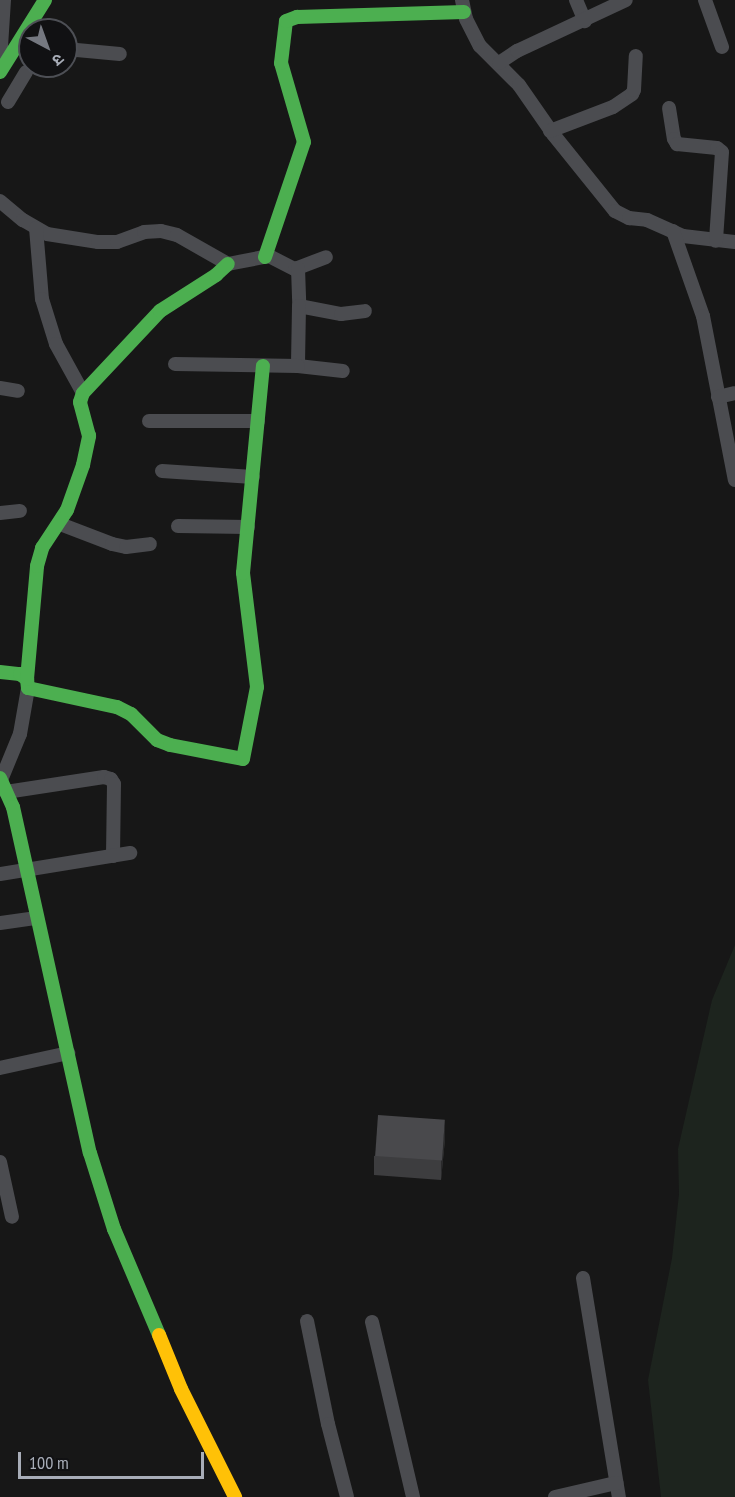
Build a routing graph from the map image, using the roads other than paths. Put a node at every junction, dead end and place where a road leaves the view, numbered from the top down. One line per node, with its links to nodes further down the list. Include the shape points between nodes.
1 (4, 0): 13 (street, via 0,63)
2 (45, 0): 13 (street)
3 (576, 0): 7 (street)
4 (626, 0): 7 (street)
5 (705, 0): 8 (street)
6 (463, 6): 12 (street, via 480,46); 23 (street, via 297,17 286,21 281,63 304,142)
7 (585, 21): 12 (street)
8 (722, 47)
9 (78, 50): 10 (street)
10 (120, 54)
11 (636, 56): 17 (street, via 632,94 613,107)
12 (499, 63): 17 (street)
13 (4, 67)
14 (23, 78): 15 (street)
15 (8, 102)
16 (669, 108): 21 (street, via 677,144 717,148 722,152)
17 (550, 131): 20 (street, via 615,212)
18 (0, 201): 19 (street)
19 (36, 228): 25 (street, via 47,234 98,242 117,242 160,231 177,235); 35 (street, via 42,299 56,344)
20 (673, 231): 21 (street); 37 (street, via 704,316)
21 (716, 241): 22 (street)
22 (735, 242)
23 (265, 257): 25 (street); 26 (street)
24 (326, 257): 26 (street)
25 (228, 264): 35 (street, via 160,311)
26 (298, 268): 27 (street)
27 (299, 306): 28 (street, via 341,314); 31 (street)
28 (365, 311)
29 (175, 364): 30 (street)
30 (263, 366): 31 (street); 39 (street)
31 (298, 366): 32 (street)
32 (343, 371)
33 (0, 388): 34 (street)
34 (18, 391)
35 (83, 393): 45 (street, via 80,402 89,436 83,465)
36 (735, 393): 37 (street)
37 (718, 397): 42 (street)
38 (149, 421): 39 (street)
39 (258, 421): 41 (street)
40 (162, 471): 41 (street)
41 (253, 477): 47 (street)
42 (735, 480)
43 (20, 511): 44 (street)
44 (0, 513)
45 (60, 524): 48 (street, via 112,544); 50 (street, via 42,548 37,566)
46 (178, 526): 47 (street)
47 (248, 527): 50 (street, via 243,573 258,687 243,759 157,740 131,714 117,707)
48 (150, 544)
49 (0, 672): 50 (street, via 20,674)
50 (27, 683): 51 (street, via 20,734)
51 (2, 783): 53 (street, via 111,779); 54 (street, via 13,807)
52 (130, 853): 53 (street)
53 (113, 856): 54 (street)
54 (27, 871): 55 (street); 56 (street)
55 (0, 874)
56 (37, 918): 57 (street); 58 (street)
57 (0, 923)
58 (68, 1053): 59 (street); 66 (street, via 90,1153 114,1229 176,1380)
59 (0, 1068)
60 (0, 1162): 61 (street)
61 (12, 1217)
62 (582, 1278): 65 (street)
63 (307, 1321): 67 (street)
64 (372, 1322): 68 (street)
65 (617, 1490): 69 (street)
66 (235, 1497)
67 (347, 1497)
68 (413, 1497)
69 (555, 1497)

